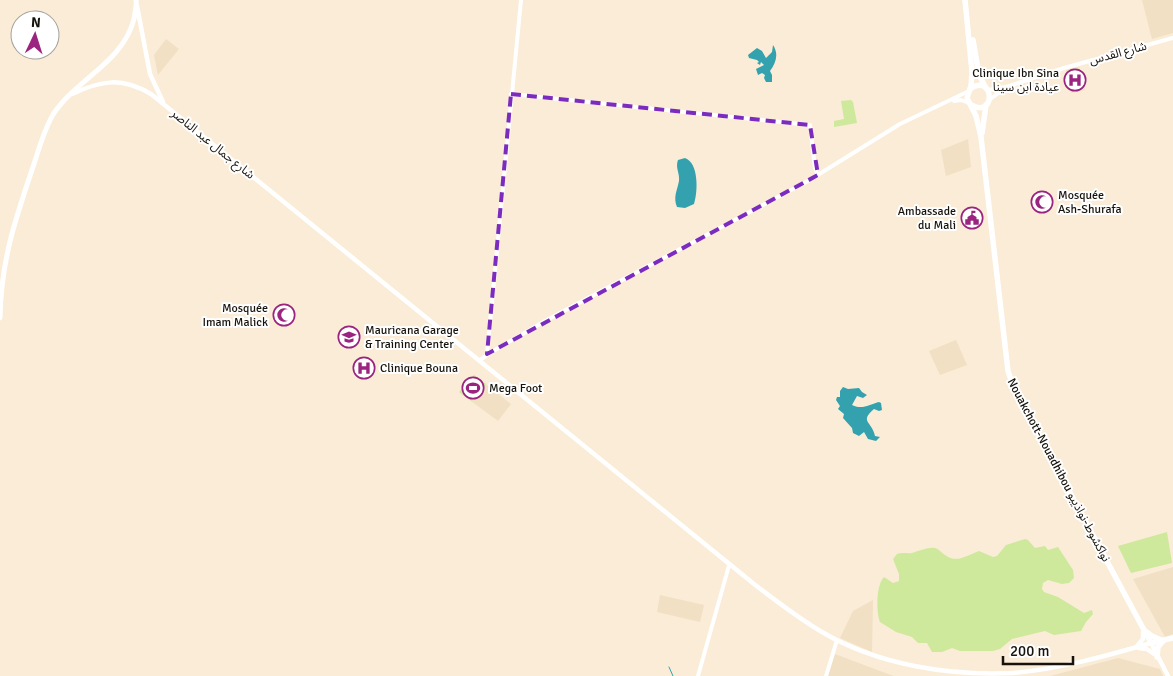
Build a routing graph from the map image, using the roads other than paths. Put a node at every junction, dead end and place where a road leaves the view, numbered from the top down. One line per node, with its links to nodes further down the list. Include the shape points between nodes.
1 (522, 0): 9 (street)
2 (967, 0): 6 (highway, via 978,70); 7 (highway, via 972,59)
3 (136, 2): 8 (main road, via 131,28 121,48); 12 (main road, شارع جمال عبد الناصر, via 150,74)
4 (1173, 38): 5 (street, شارع القدس)
5 (1006, 87): 6 (street); 11 (street)
6 (987, 89): 7 (highway, via 978,85); 11 (highway)
7 (970, 90): 10 (street); 13 (highway, via 967,96)
8 (72, 94): 12 (main road, شارع جمال عبد الناصر, via 98,84 117,82 137,87); 16 (main road, via 58,107 47,126 14,223 2,278)
9 (511, 94): 15 (street, via 810,125); 17 (street)
10 (947, 103): 13 (street, via 961,100); 15 (street, via 900,124)
11 (988, 103): 13 (highway, via 978,108); 14 (highway, Nouakchott-Nouadhibou نواكشوط-نواذيبو)
12 (163, 104): 18 (main road, شارع جمال عبد الناصر)
13 (970, 104): 14 (highway, Nouakchott-Nouadhibou نواكشوط-نواذيبو)
14 (981, 137): 20 (highway, Nouakchott-Nouadhibou نواكشوط-نواذيبو, via 1010,380)
15 (818, 175): 17 (street)
16 (0, 318)
17 (487, 354): 18 (street)
18 (480, 360): 19 (main road, شارع جمال عبد الناصر)
19 (730, 564): 22 (main road, شارع جمال عبد الناصر, via 794,615); 27 (street)
20 (1143, 628): 23 (highway); 24 (highway, Nouakchott-Nouadhibou نواكشوط-نواذيبو); 25 (main road, via 1142,642)
21 (1173, 638): 23 (highway)
22 (837, 640): 25 (main road, شارع جمال عبد الناصر, via 901,663 974,673 1046,669); 28 (street)
23 (1163, 640): 24 (highway); 26 (highway)
24 (1151, 643): 25 (main road, شارع جمال عبد الناصر); 26 (main road)
25 (1131, 649): 26 (main road, via 1145,648)
26 (1157, 657): 29 (main road)
27 (698, 676)
28 (826, 676)
29 (1168, 676)

